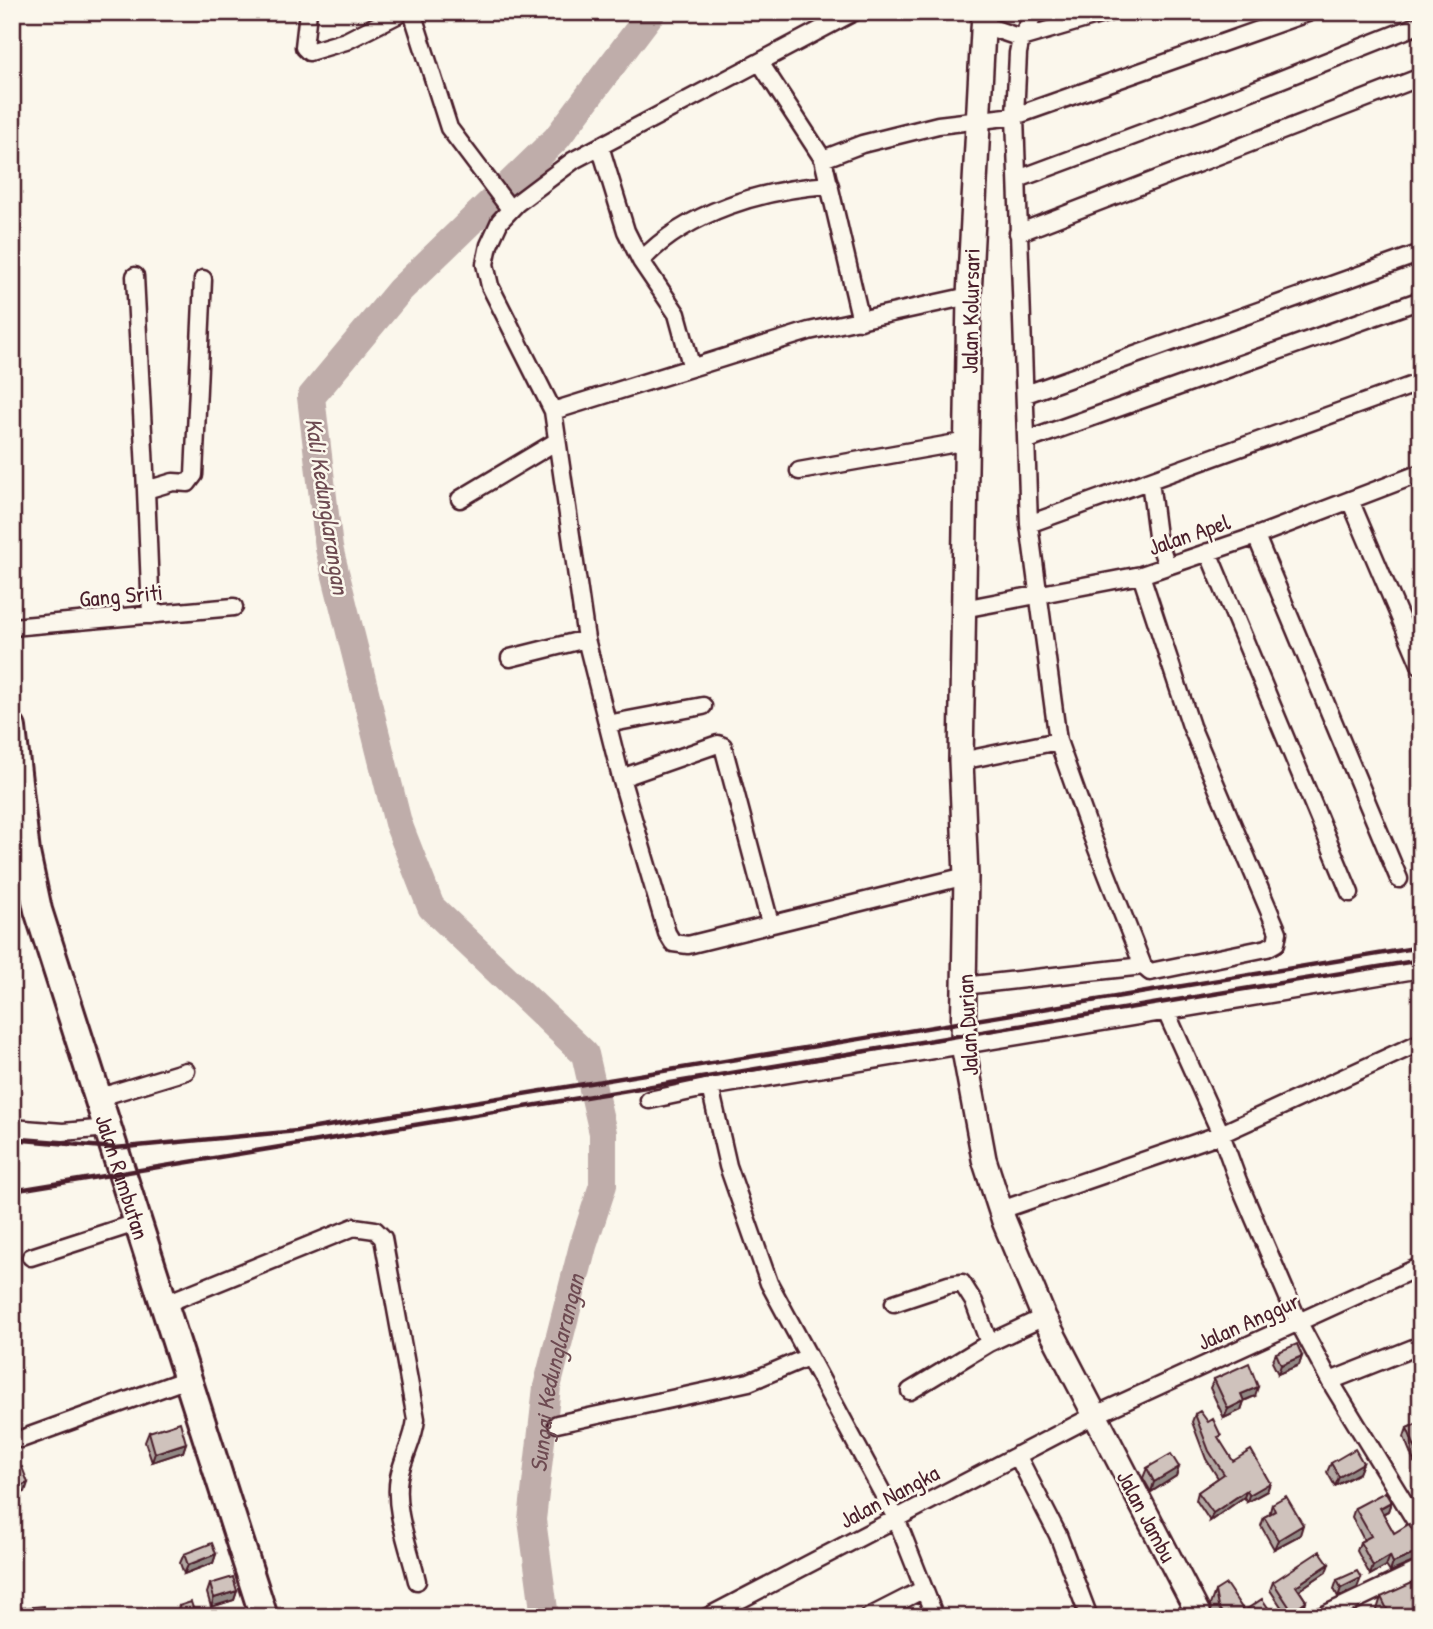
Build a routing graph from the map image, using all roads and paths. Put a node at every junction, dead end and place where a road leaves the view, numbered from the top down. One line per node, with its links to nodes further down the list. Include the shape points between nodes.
1 (308, 12): 2 (street, via 304,47 309,52 346,41)
2 (403, 12)
3 (412, 12): 19 (street, via 449,128)
4 (854, 12): 11 (street)
5 (1035, 12): 10 (street)
6 (1110, 12): 10 (street)
7 (1310, 12): 13 (street)
8 (984, 19): 10 (street); 14 (street, Jalan Kolursari)
9 (1421, 24): 17 (street)
10 (1015, 37): 13 (street)
11 (761, 64): 15 (street); 16 (street)
12 (1421, 77): 20 (street)
13 (1011, 117): 14 (street); 17 (street)
14 (982, 118): 16 (street, via 862,144); 25 (street, Jalan Kolursari)
15 (600, 146): 19 (street); 22 (street, via 626,231)
16 (823, 159): 18 (street)
17 (1018, 178): 20 (street)
18 (830, 184): 22 (street, via 743,201 675,234); 27 (street)
19 (508, 206): 31 (street, via 485,264 490,286)
20 (1018, 233): 30 (street)
21 (1421, 253): 30 (street)
22 (641, 261): 28 (street, via 677,314)
23 (135, 276): 38 (street)
24 (203, 279): 38 (street, via 194,475 188,483)
25 (969, 296): 27 (street); 34 (street, Jalan Kolursari)
26 (1421, 300): 32 (street)
27 (861, 321): 28 (street, via 808,331)
28 (691, 365): 31 (street)
29 (1421, 382): 37 (street)
30 (1026, 394): 32 (street)
31 (553, 411): 33 (street)
32 (1028, 440): 41 (street)
33 (557, 441): 39 (street); 51 (street)
34 (968, 441): 35 (street); 48 (street, Jalan Kolursari)
35 (799, 471)
36 (1421, 473): 40 (street, Jalan Apel)
37 (1150, 481): 41 (street); 44 (street, via 1157,536)
38 (146, 490): 49 (street)
39 (460, 499)
40 (1350, 500): 42 (street, Jalan Apel); 53 (street)
41 (1029, 524): 46 (street)
42 (1256, 536): 43 (street, Jalan Apel); 61 (street)
43 (1208, 552): 44 (street, Jalan Apel); 62 (street)
44 (1167, 566): 45 (street, Jalan Apel)
45 (1141, 575): 46 (street, Jalan Apel); 64 (street, via 1191,726 1278,932 1276,943 1267,948 1161,972)
46 (1033, 597): 48 (street, Jalan Apel); 57 (street)
47 (234, 607): 49 (street, Gang Sriti)
48 (963, 609): 58 (street, Jalan Durian)
49 (151, 615): 50 (street, Gang Sriti)
50 (12, 627)
51 (586, 639): 52 (street); 55 (street)
52 (510, 658)
53 (1421, 667)
54 (703, 706): 55 (street)
55 (607, 724): 59 (street)
56 (12, 728): 72 (main road, Jalan Rambutan, via 26,853 38,910)
57 (1058, 740): 58 (street); 64 (street)
58 (971, 759): 60 (street, Jalan Durian)
59 (621, 778): 63 (street, via 673,943 688,945); 63 (street, via 723,746)
60 (966, 876): 63 (street); 66 (street, Jalan Durian)
61 (1399, 879)
62 (1350, 893)
63 (770, 923)
64 (1143, 966): 66 (street)
65 (1421, 970): 67 (street)
66 (963, 986): 69 (street, Jalan Durian)
67 (1167, 1014): 69 (street); 76 (street)
68 (1421, 1042): 76 (street)
69 (963, 1045): 71 (street); 77 (street, Jalan Durian, via 984,1159)
70 (186, 1071): 72 (street)
71 (710, 1087): 73 (street); 87 (street, via 750,1236)
72 (97, 1098): 75 (main road, Jalan Rambutan)
73 (649, 1100)
74 (12, 1128): 75 (street, via 63,1132)
75 (108, 1128): 78 (main road, Jalan Rambutan)
76 (1221, 1134): 77 (street); 84 (street)
77 (1001, 1210): 83 (street, Jalan Durian)
78 (139, 1222): 79 (street); 82 (main road, Jalan Rambutan)
79 (31, 1257)
80 (1421, 1266): 84 (street, Jalan Anggur)
81 (894, 1303): 85 (street, via 962,1283)
82 (162, 1305): 88 (main road, Jalan Rambutan); 98 (street, via 354,1227 375,1230 383,1238 416,1419 398,1479)
83 (1044, 1317): 85 (street); 91 (street, Jalan Durian)
84 (1299, 1323): 89 (street); 91 (street, Jalan Anggur)
85 (989, 1343): 90 (street)
86 (1421, 1345): 89 (street)
87 (808, 1357): 92 (street, via 749,1382); 95 (street)
88 (190, 1378): 93 (street); 100 (main road, Jalan Rambutan)
89 (1330, 1381): 96 (street)
90 (910, 1391)
91 (1093, 1416): 94 (street, Jalan Nangka); 105 (street, Jalan Jambu)
92 (557, 1424)
93 (21, 1439)
94 (1017, 1455): 95 (street, Jalan Nangka); 104 (street, via 1058,1535)
95 (896, 1518): 99 (street); 101 (street, Jalan Nangka)
96 (1421, 1530)
97 (1421, 1570): 106 (street)
98 (417, 1581)
99 (924, 1589): 102 (street); 103 (street)
100 (264, 1617)
101 (707, 1617)
102 (869, 1617)
103 (935, 1617)
104 (1089, 1617)
105 (1200, 1617)
106 (1320, 1617)

